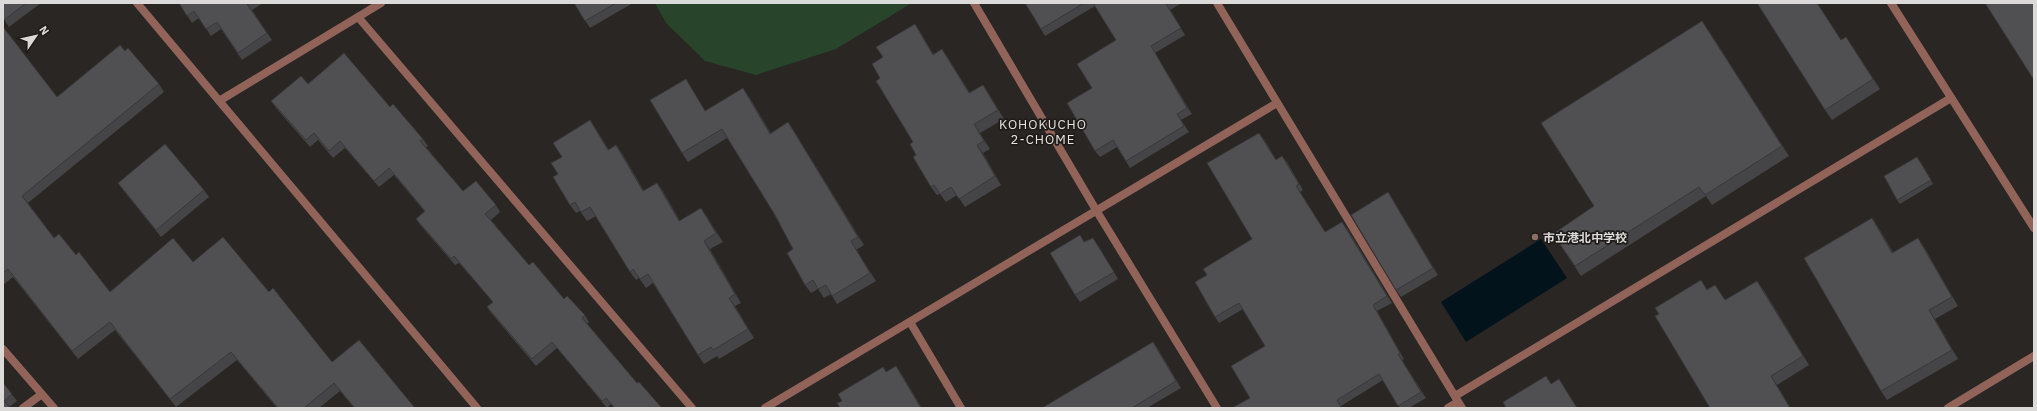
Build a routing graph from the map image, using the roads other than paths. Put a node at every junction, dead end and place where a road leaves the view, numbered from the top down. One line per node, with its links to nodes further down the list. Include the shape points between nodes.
1 (136, 3): 8 (street)
2 (381, 3): 6 (street)
3 (974, 3): 10 (street)
4 (1217, 3): 9 (street)
5 (1891, 3): 7 (street)
6 (358, 17): 8 (street); 20 (street)
7 (1951, 98): 11 (street); 16 (street)
8 (219, 101): 19 (street)
9 (1278, 103): 10 (street); 16 (street)
10 (1096, 210): 12 (street); 23 (street)
11 (2034, 228)
12 (910, 322): 21 (street); 22 (street)
13 (3, 348): 15 (street)
14 (2034, 356): 25 (street)
15 (42, 394): 17 (street); 18 (street)
16 (1458, 402): 24 (street)
17 (23, 408)
18 (54, 408)
19 (477, 408)
20 (692, 408)
21 (765, 408)
22 (961, 408)
23 (1217, 408)
24 (1448, 408)
25 (1948, 408)

